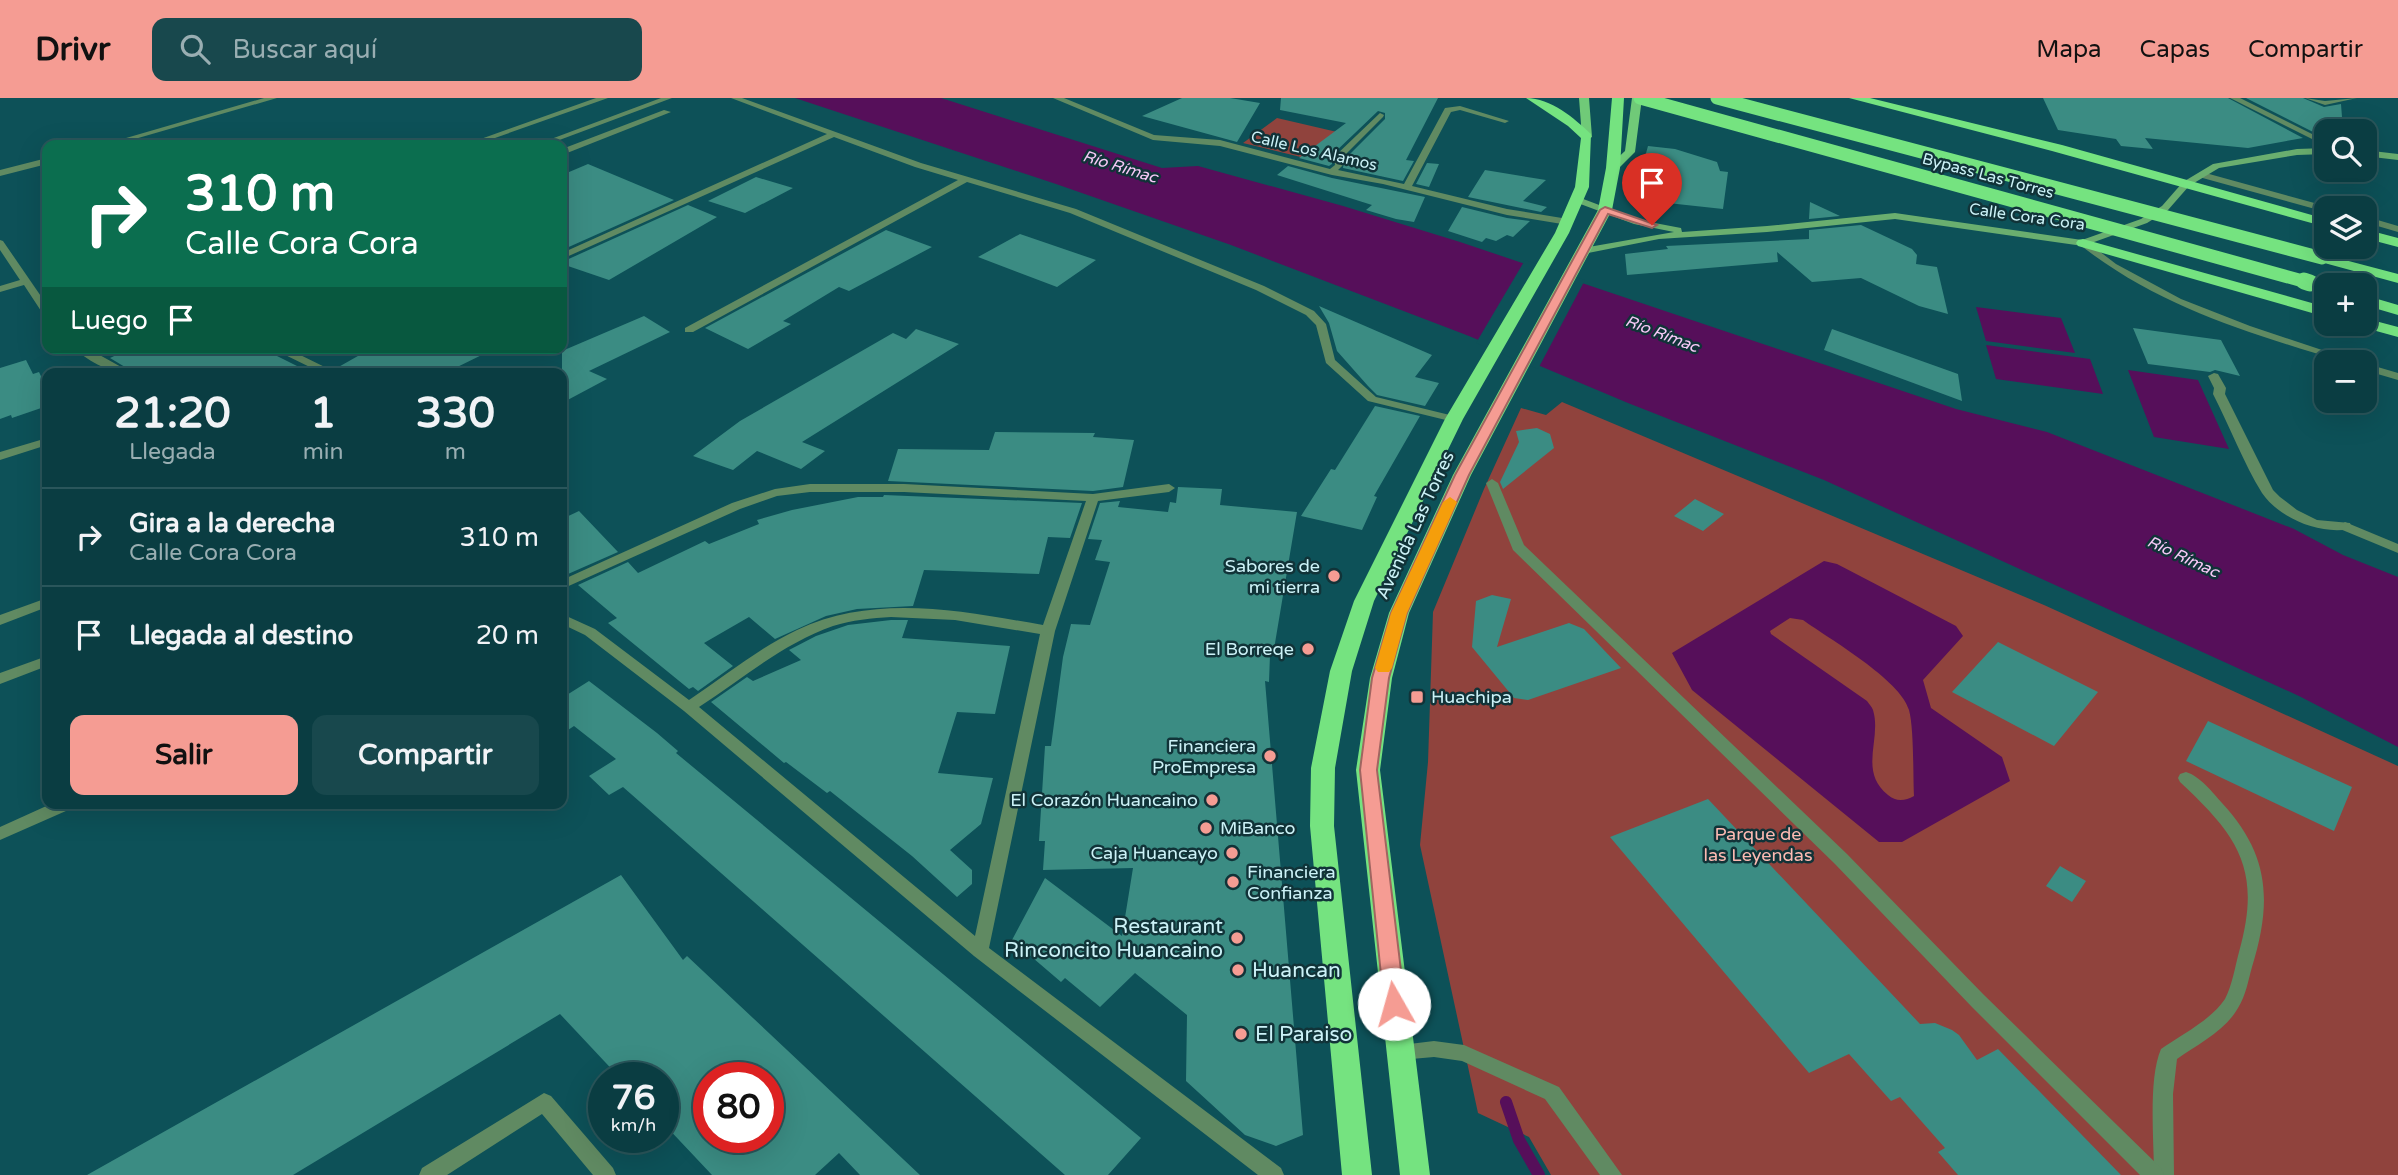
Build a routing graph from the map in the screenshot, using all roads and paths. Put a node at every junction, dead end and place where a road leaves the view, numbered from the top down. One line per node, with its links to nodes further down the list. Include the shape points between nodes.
1 (273, 98): 21 (street)
2 (604, 98): 22 (street)
3 (668, 98): 23 (street)
4 (735, 98): 18 (street)
5 (1057, 98): 30 (street, Calle Los Alamos, via 1153,137 1220,143)
6 (1532, 98): 19 (highway, via 1572,122)
7 (1584, 98): 19 (main road, Avenida Las Torres)
8 (1618, 98): 29 (highway)
9 (1638, 98): 29 (main road, Avenida Las Torres, via 1630,152); 52 (highway, Bypass Las Torres, bridge)
10 (1717, 98): 50 (highway, Bypass Las Torres, bridge)
11 (1855, 98): 34 (highway)
12 (2234, 98): 20 (street)
13 (2309, 98): 14 (street, via 2325,103)
14 (2353, 98)
15 (667, 112): 24 (street)
16 (1380, 116): 30 (street, via 1337,159 1339,165)
17 (1505, 121): 35 (street, via 1460,108 1448,110)
18 (832, 135): 33 (street); 48 (street)
19 (1587, 137): 36 (highway, Avenida Las Torres)
20 (2314, 138)
21 (124, 140)
22 (482, 140)
23 (553, 140)
24 (567, 150)
25 (2314, 152): 32 (street, Calle Cora Cora, via 2248,159 2216,166)
26 (2377, 155): 27 (street)
27 (2398, 158)
28 (42, 162): 31 (street)
29 (1613, 168): 38 (highway, Avenida Las Torres)
30 (1332, 172): 35 (street, Calle Los Alamos)
31 (0, 173)
32 (2202, 175): 34 (street, Calle Cora Cora); 37 (street)
33 (967, 179): 59 (street); 69 (street, via 1073,211 1260,288 1310,313 1321,324 1330,361 1372,399)
34 (2186, 184): 39 (highway); 46 (street, Calle Cora Cora, via 2165,208 2144,221)
35 (1407, 187): 40 (street, Calle Los Alamos)
36 (1578, 200): 38 (street, Calle Cora Cora); 40 (highway, Avenida Las Torres)
37 (2314, 206)
38 (1605, 210): 43 (street, Calle Cora Cora, via 1637,222); 49 (highway, Avenida Las Torres)
39 (2314, 220)
40 (1567, 222): 69 (highway, Avenida Las Torres)
41 (2377, 223): 42 (street)
42 (2398, 229)
43 (1700, 233): 46 (street, Calle Cora Cora, via 1895,216); 49 (street, Calle Cora Cora, via 1620,242)
44 (2377, 237): 47 (highway)
45 (0, 243): 51 (street)
46 (2083, 243): 56 (highway); 61 (street, via 2120,272 2173,300)
47 (2398, 243)
48 (567, 254)
49 (1581, 254): 88 (highway, Avenida Las Torres, via 1462,475 1399,613 1381,678 1368,770)
50 (2398, 279)
51 (27, 281): 53 (street); 54 (street)
52 (2314, 284)
53 (0, 289)
54 (42, 304)
55 (2377, 304): 57 (highway)
56 (2314, 309)
57 (2398, 310)
58 (2377, 326): 60 (highway)
59 (689, 330)
60 (2398, 332)
61 (2316, 350)
62 (88, 354): 64 (street)
63 (289, 354): 65 (street)
64 (117, 368)
65 (321, 368)
66 (2377, 370): 68 (street)
67 (2214, 376): 75 (street, via 2219,394 2277,503 2311,522 2345,526)
68 (2398, 377)
69 (1454, 419): 92 (highway, Avenida Las Torres, via 1364,601 1341,671 1323,768 1322,826)
70 (42, 443): 71 (street)
71 (0, 456)
72 (1492, 484): 95 (street, via 1518,547 1841,859)
73 (1169, 488): 74 (street)
74 (1093, 498): 76 (street, via 904,488 810,488 775,493 736,506); 80 (street)
75 (2398, 549)
76 (567, 583)
77 (42, 605): 78 (street)
78 (0, 620)
79 (567, 621): 83 (street, via 590,632)
80 (1048, 631): 83 (street, via 937,613 844,618 802,633); 87 (street)
81 (42, 663): 82 (street)
82 (0, 679)
83 (689, 707): 87 (street)
84 (2186, 778): 96 (street, via 2220,807 2242,836 2259,897 2230,1006 2168,1055 2163,1094)
85 (56, 809): 86 (street)
86 (0, 834)
87 (980, 951): 91 (street)
88 (1400, 1052): 93 (highway, Avenida Las Torres); 94 (street, via 1434,1049 1464,1053 1552,1093)
89 (429, 1175): 90 (street, via 544,1102)
90 (606, 1175)
91 (1274, 1175)
92 (1357, 1175)
93 (1415, 1175)
94 (1612, 1175)
95 (2154, 1175)
96 (2164, 1175)

